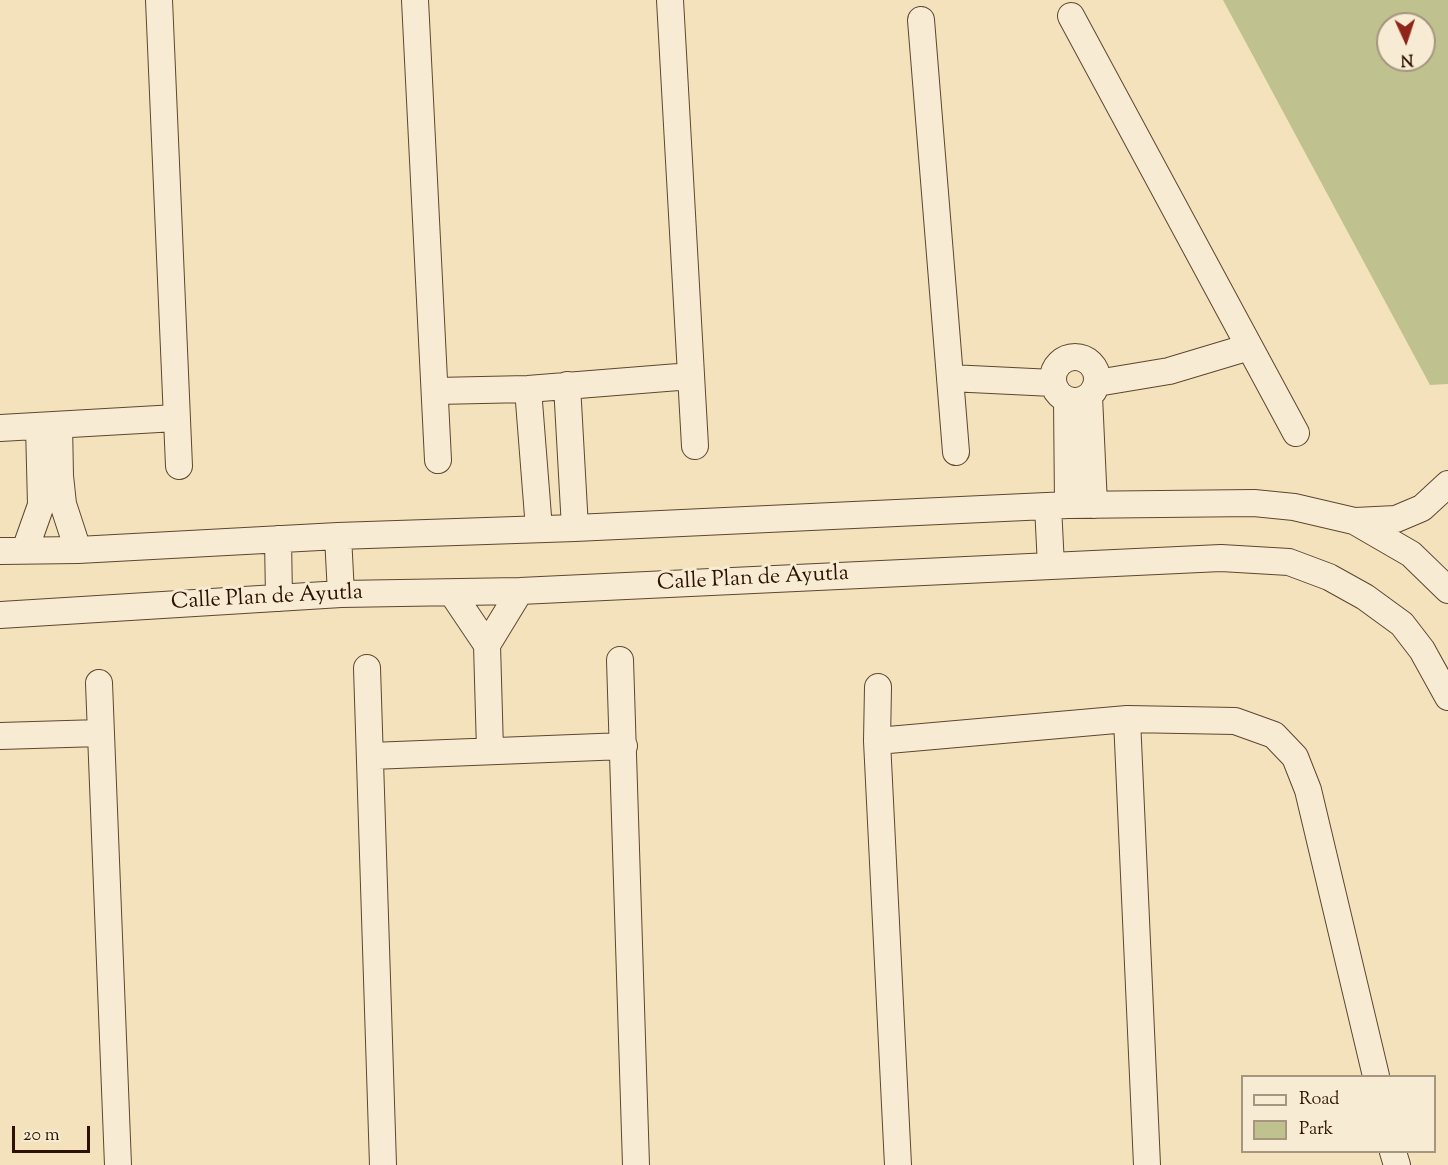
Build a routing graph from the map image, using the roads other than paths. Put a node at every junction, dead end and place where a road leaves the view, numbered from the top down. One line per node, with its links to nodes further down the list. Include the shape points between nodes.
1 (159, 0): 13 (street)
2 (415, 0): 12 (street)
3 (670, 0): 7 (street)
4 (1071, 16): 6 (street)
5 (921, 20): 8 (street)
6 (1249, 347): 11 (street, via 1169,371); 16 (street)
7 (691, 376): 9 (street); 17 (street)
8 (950, 378): 11 (street); 18 (street)
9 (567, 385): 10 (street); 26 (street)
10 (528, 389): 12 (street); 27 (street)
11 (1077, 390): 23 (street); 24 (street)
12 (436, 391): 19 (street)
13 (176, 418): 14 (street); 20 (street)
14 (49, 425): 15 (street); 22 (street)
15 (0, 428)
16 (1296, 434)
17 (695, 446)
18 (956, 452)
19 (438, 460)
20 (179, 466)
21 (1448, 484): 25 (street, via 1422,508 1396,519)
22 (52, 505): 30 (street); 31 (street)
23 (1094, 505): 24 (street); 25 (street, via 1254,503 1294,507)
24 (1058, 506): 26 (street); 33 (street)
25 (1354, 521): 34 (street, via 1411,554)
26 (575, 528): 27 (street)
27 (539, 529): 28 (street)
28 (338, 536): 29 (street); 37 (street, Calle Plan de Ayutla)
29 (278, 539): 31 (street); 38 (street, Calle Plan de Ayutla)
30 (25, 550): 31 (street); 32 (street)
31 (78, 550)
32 (0, 552)
33 (1051, 566): 35 (street, Calle Plan de Ayutla); 45 (street, Calle Plan de Ayutla, via 1221,558 1288,562 1329,577 1402,624 1422,650)
34 (1448, 590)
35 (520, 591): 36 (street, Calle Plan de Ayutla); 40 (street)
36 (452, 592): 37 (street, Calle Plan de Ayutla); 40 (street)
37 (340, 594): 38 (street, Calle Plan de Ayutla)
38 (279, 598): 39 (street, Calle Plan de Ayutla)
39 (0, 615)
40 (487, 645): 51 (street)
41 (620, 660): 50 (street)
42 (367, 668): 52 (street)
43 (99, 683): 47 (street)
44 (878, 687): 49 (street)
45 (1448, 697)
46 (1127, 719): 49 (street); 53 (street, via 1235,721 1274,735 1295,757 1308,790); 58 (street)
47 (100, 733): 48 (street); 54 (street)
48 (0, 736)
49 (877, 741): 57 (street)
50 (624, 746): 51 (street); 56 (street)
51 (490, 750): 52 (street)
52 (370, 756): 55 (street)
53 (1376, 1075)
54 (118, 1165)
55 (383, 1165)
56 (636, 1165)
57 (898, 1165)
58 (1147, 1165)

